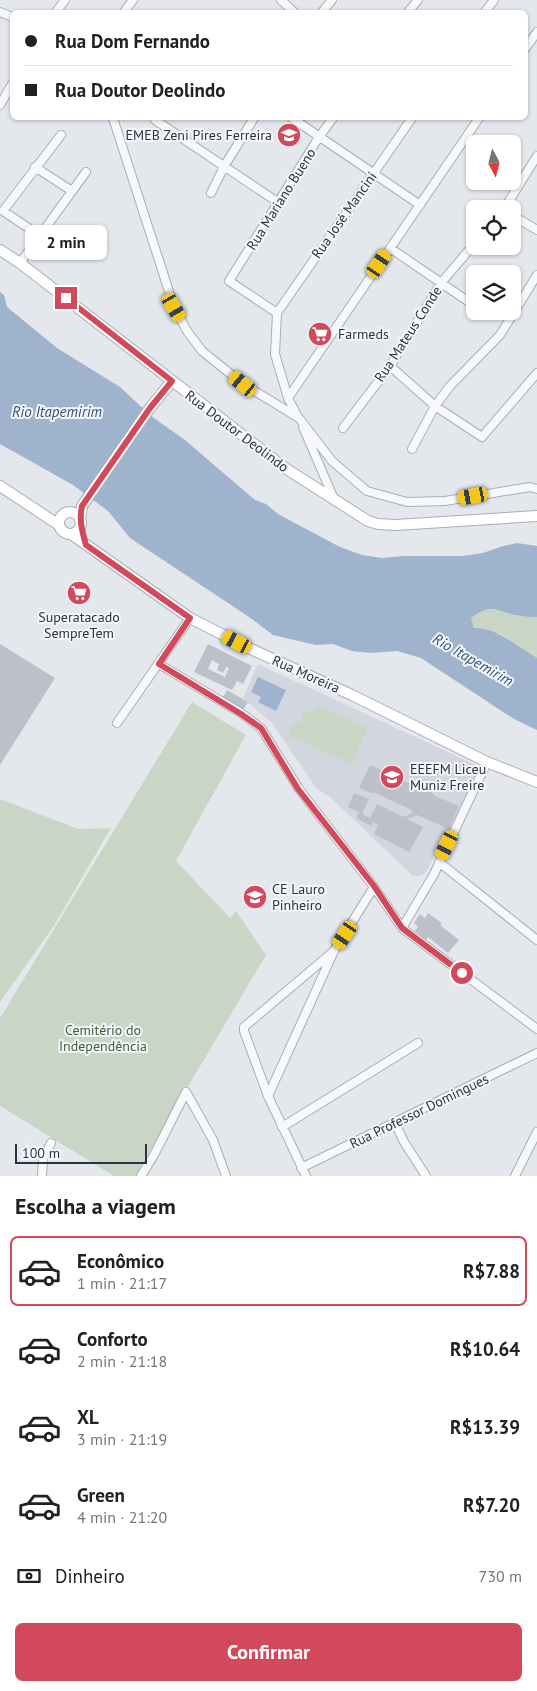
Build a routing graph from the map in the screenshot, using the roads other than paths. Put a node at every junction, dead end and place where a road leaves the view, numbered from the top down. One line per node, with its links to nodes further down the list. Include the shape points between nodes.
1 (282, 0): 4 (street)
2 (332, 0): 5 (street)
3 (418, 0): 6 (street)
4 (292, 10)
5 (324, 10)
6 (410, 10)
7 (537, 32): 8 (street)
8 (528, 45)
9 (10, 88): 10 (street)
10 (0, 105)
11 (114, 120): 46 (street, via 174,307 188,331 202,351 243,384)
12 (157, 120): 21 (street)
13 (253, 120): 21 (street)
14 (295, 120): 19 (street)
15 (332, 120): 19 (street, Rua Mariano Bueno)
16 (411, 120): 24 (street, Rua José Mancini)
17 (478, 120): 29 (street)
18 (60, 135): 22 (street)
19 (319, 137): 24 (street); 28 (street, Rua Mariano Bueno)
20 (537, 156): 27 (street)
21 (225, 165): 26 (street); 28 (street)
22 (35, 167): 25 (street); 32 (street, via 2,211)
23 (86, 172): 25 (street)
24 (374, 173): 29 (street); 40 (street, Rua José Mancini)
25 (72, 191): 32 (street)
26 (211, 193)
27 (510, 200)
28 (279, 203): 40 (street, Rua Mariano Bueno, via 230,281)
29 (420, 205): 33 (street)
30 (521, 220): 31 (street)
31 (537, 230)
32 (40, 235): 36 (street)
33 (390, 248): 38 (street); 44 (street)
34 (0, 250): 36 (street, Rua Doutor Deolindo)
35 (466, 254): 38 (street, Rua Mateus Conde)
36 (20, 263): 43 (street, Rua Doutor Deolindo)
37 (537, 276): 45 (street, via 500,335)
38 (441, 283): 39 (street); 41 (street, Rua Mateus Conde)
39 (466, 300)
40 (277, 313): 44 (street, via 274,354)
41 (390, 366): 45 (street); 47 (street, Rua Mateus Conde)
42 (537, 373): 45 (street, via 482,437)
43 (172, 381): 51 (street, Rua Doutor Deolindo, via 285,468); 52 (street)
44 (288, 398): 46 (street)
45 (435, 406): 48 (street)
46 (299, 418): 50 (street, via 332,461 367,491 407,502 446,501 530,487); 51 (street)
47 (343, 428)
48 (412, 449)
49 (0, 486): 53 (street)
50 (537, 489)
51 (334, 499): 55 (street, Rua Doutor Deolindo, via 378,524)
52 (84, 504): 54 (street); 56 (street)
53 (41, 513): 54 (street); 57 (street)
54 (68, 513): 56 (street, via 78,516); 57 (street, via 60,518)
55 (537, 516)
56 (81, 523): 58 (street, via 78,531); 59 (street)
57 (59, 525): 58 (street, via 63,532)
58 (71, 534): 59 (street, Rua Moreira)
59 (86, 545): 60 (street, Rua Moreira)
60 (190, 618): 61 (street); 63 (street, Rua Moreira)
61 (159, 664): 62 (street); 66 (street, via 261,728 298,789)
62 (117, 723)
63 (487, 762): 64 (street, Rua Moreira); 65 (street)
64 (537, 782)
65 (439, 862): 67 (street); 68 (street)
66 (374, 886): 67 (street); 69 (street)
67 (402, 928): 70 (street)
68 (537, 940)
69 (334, 951): 73 (street); 73 (street, via 244,1027)
70 (537, 1028)
71 (418, 1043): 75 (street)
72 (537, 1053): 74 (street, Rua Professor Domingues)
73 (268, 1096): 75 (street)
74 (395, 1123): 78 (street, Rua Professor Domingues); 82 (street)
75 (282, 1127): 78 (street)
76 (537, 1132): 83 (street)
77 (51, 1143): 79 (street, via 43,1159)
78 (303, 1172)
79 (42, 1176)
80 (141, 1176): 81 (street, via 186,1092 212,1140)
81 (226, 1176)
82 (426, 1176)
83 (515, 1176)

